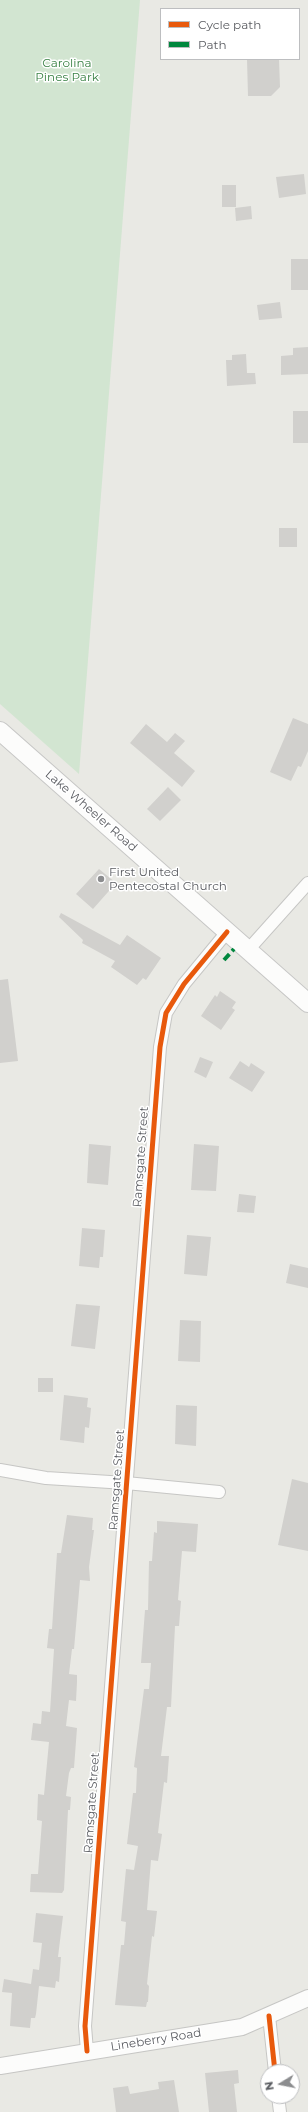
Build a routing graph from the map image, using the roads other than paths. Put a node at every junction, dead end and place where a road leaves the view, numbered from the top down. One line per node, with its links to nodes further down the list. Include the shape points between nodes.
1 (0, 731): 3 (main road, Lake Wheeler Road)
2 (308, 883): 4 (street)
3 (228, 932): 4 (main road, Lake Wheeler Road); 7 (street, Ramsgate Street, via 184,984 166,1013 156,1084)
4 (248, 950): 5 (main road, Lake Wheeler Road)
5 (308, 1003)
6 (0, 1470): 7 (street, via 46,1478)
7 (126, 1483): 8 (street); 11 (street, Ramsgate Street, via 85,2026)
8 (219, 1492)
9 (308, 1998): 10 (street, Lineberry Road)
10 (269, 2016): 11 (street, Lineberry Road, via 242,2027); 12 (street)
11 (87, 2051): 13 (street, Lineberry Road)
12 (274, 2064)
13 (0, 2066)

